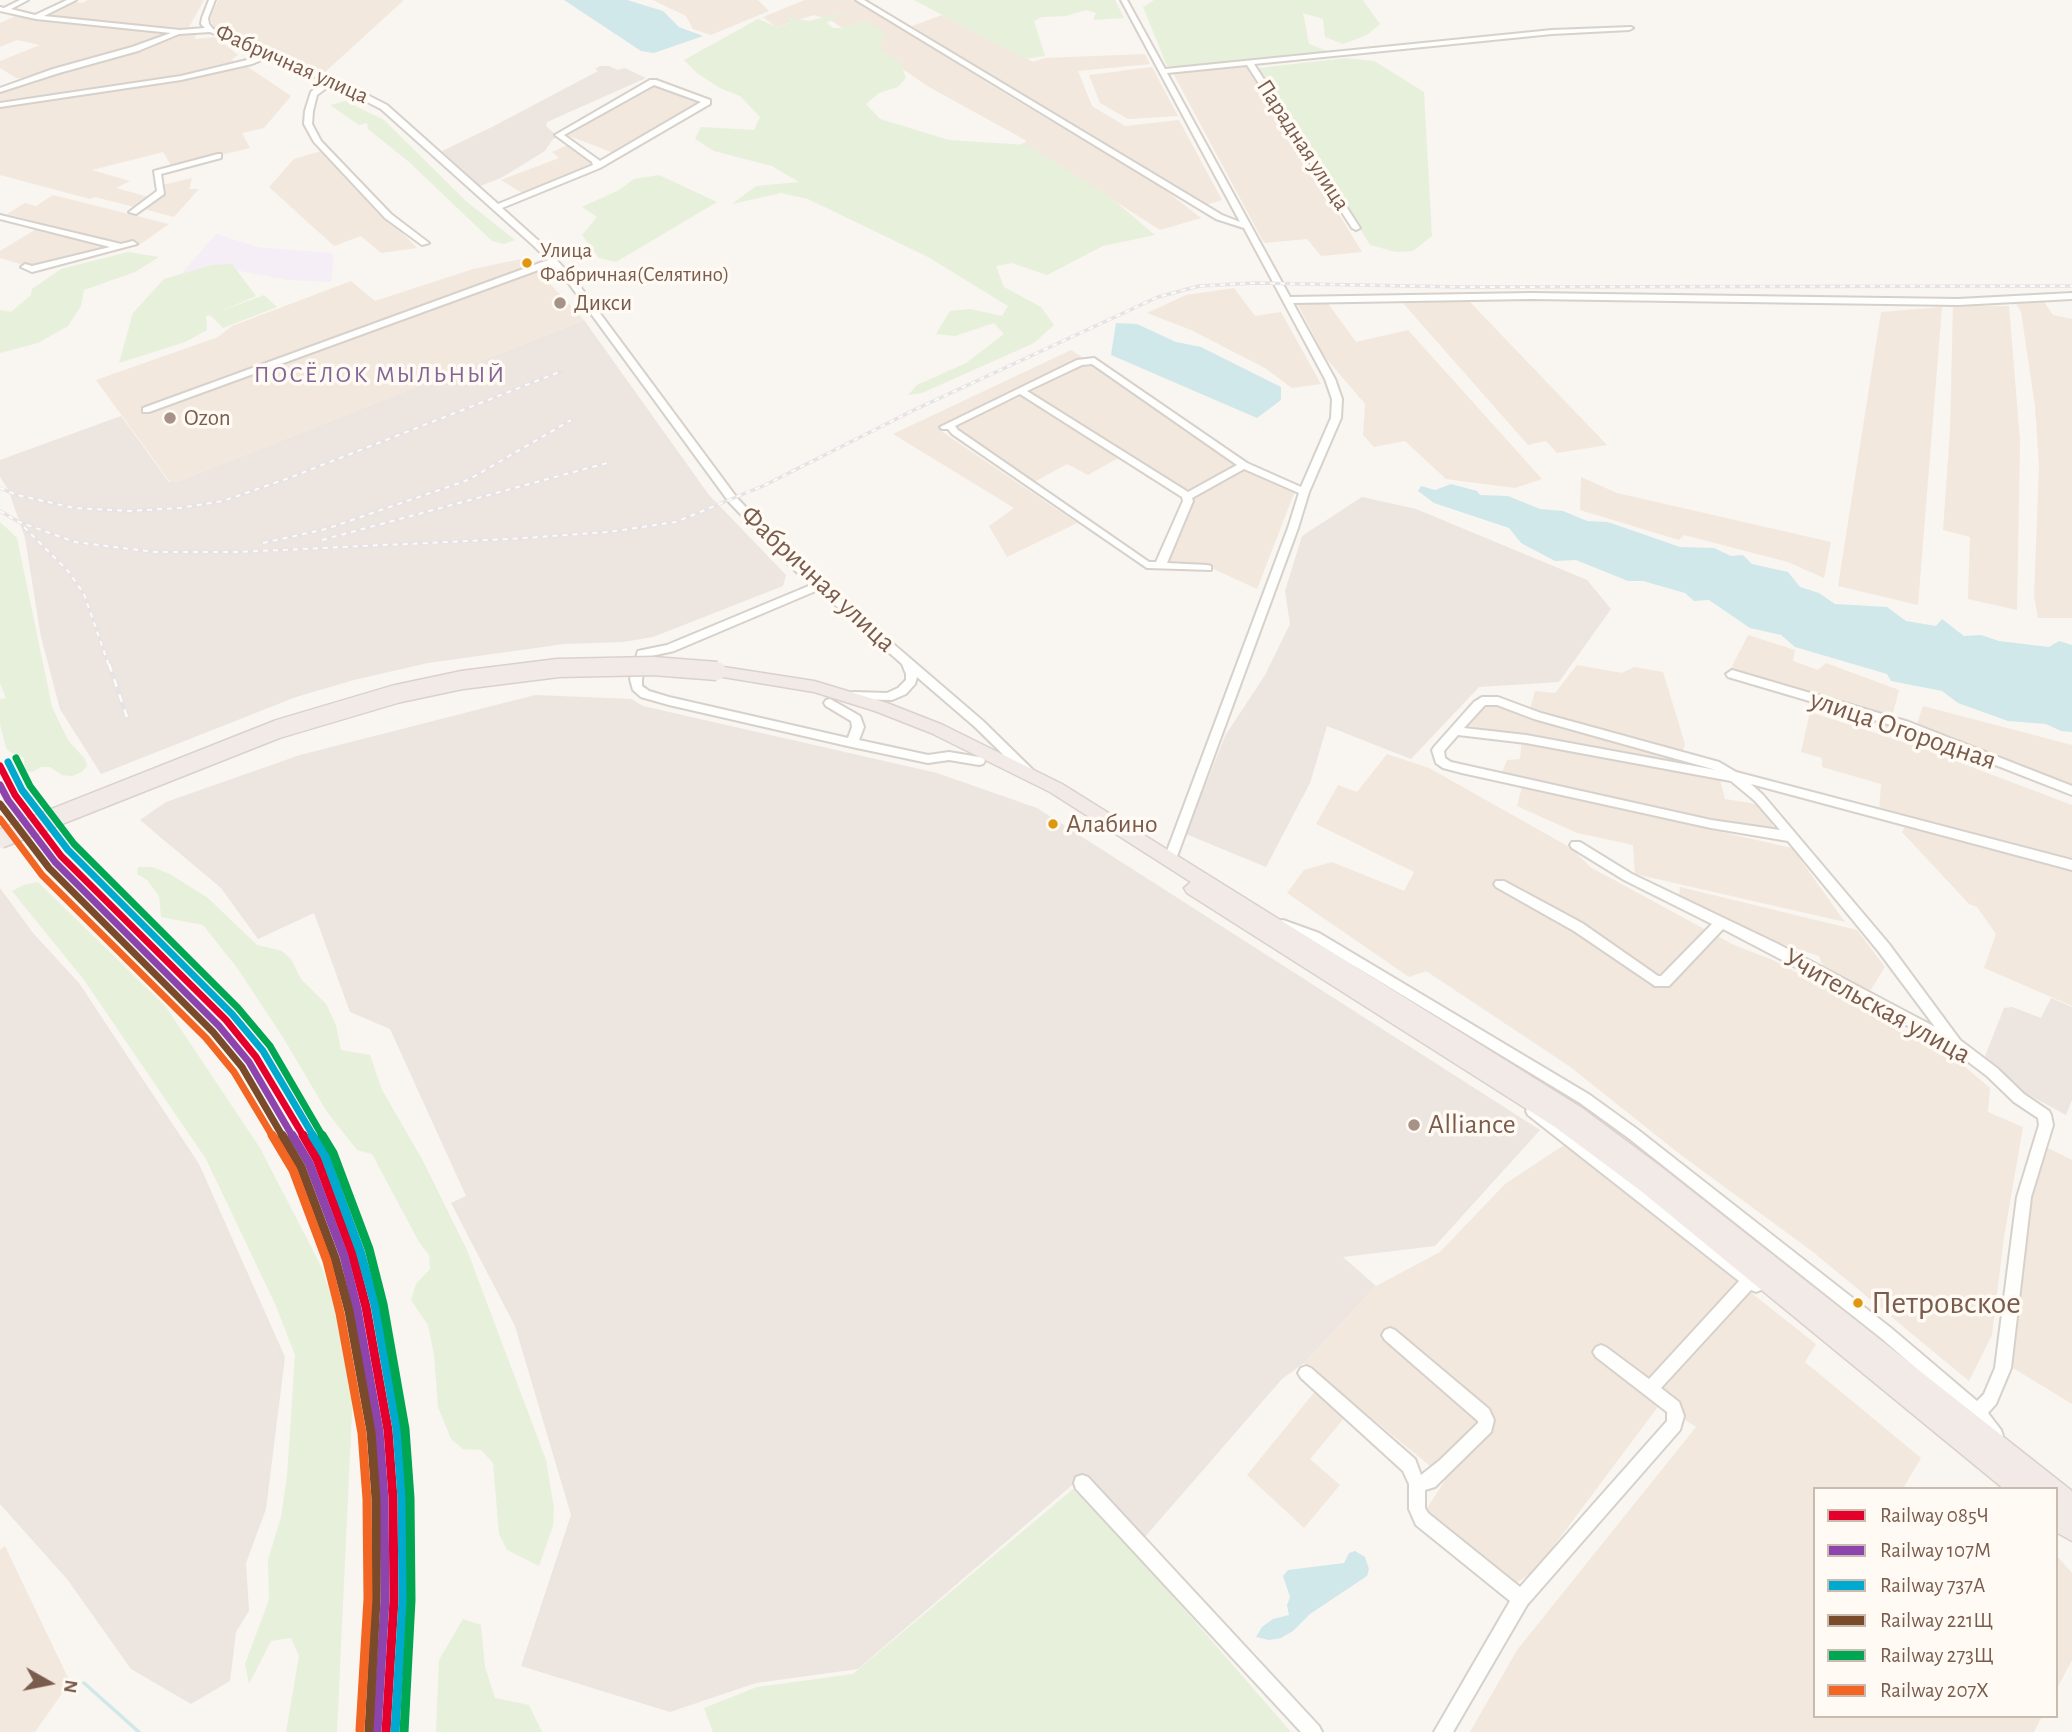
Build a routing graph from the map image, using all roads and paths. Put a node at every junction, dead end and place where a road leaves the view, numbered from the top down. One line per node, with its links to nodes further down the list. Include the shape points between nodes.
1 (25, 0): 6 (street)
2 (73, 0): 7 (street)
3 (212, 0): 8 (street, Фабричная улица)
4 (859, 0): 24 (street, via 1219,217)
5 (1124, 0): 15 (street)
6 (3, 10): 7 (street)
7 (36, 17): 12 (street)
8 (205, 21): 10 (street); 11 (street, Фабричная улица)
9 (1629, 27): 14 (street)
10 (191, 30): 11 (street); 12 (street)
11 (211, 30): 13 (street, Фабричная улица)
12 (180, 32): 17 (street)
13 (269, 54): 16 (street, Фабричная улица); 18 (street, via 181,78)
14 (1250, 63): 15 (street); 25 (street, Парадная улица)
15 (1162, 71): 24 (street)
16 (338, 83): 21 (street, Фабричная улица, via 384,107); 26 (street, via 314,94 309,124 318,142 388,216)
17 (0, 90)
18 (0, 105)
19 (218, 156): 22 (street, via 158,173 160,192)
20 (597, 166): 20 (street, via 559,135 653,82 707,102); 21 (street)
21 (496, 208): 29 (street, Фабричная улица)
22 (132, 212)
23 (0, 216): 28 (street)
24 (1248, 227): 32 (street)
25 (1356, 228)
26 (425, 243)
27 (132, 244): 28 (street)
28 (121, 247): 30 (street)
29 (554, 261): 34 (street); 41 (street, Фабричная улица, via 733,500)
30 (25, 267)
31 (2072, 296): 32 (street, via 1958,302 1531,296)
32 (1287, 300): 37 (street, via 1338,398 1336,418)
33 (1021, 391): 35 (street); 36 (street, via 1080,362 1094,361); 38 (street)
34 (146, 410)
35 (948, 426): 39 (street, via 1147,565)
36 (1244, 466): 37 (street); 38 (street)
37 (1304, 492): 56 (street)
38 (1187, 495): 39 (street)
39 (1160, 566): 40 (street)
40 (1207, 568)
41 (818, 586): 42 (street, Фабричная улица); 47 (street, via 670,648 642,654 635,683 649,696)
42 (904, 659): 45 (street, via 912,674 902,691 888,697); 49 (street, Фабричная улица)
43 (1732, 674): 51 (street, улица Огородная, via 1905,725)
44 (715, 676): 45 (highway); 53 (highway, bridge, via 653,666 568,668 500,674 407,691 278,729); 55 (highway, via 546,679 397,704 282,738)
45 (837, 699): 47 (street, via 856,719); 48 (highway); 49 (highway, via 928,725)
46 (1455, 731): 50 (street); 50 (street, via 1482,702 1498,701 1719,766); 52 (street, via 1438,750 1447,765 1643,810)
47 (852, 743): 48 (street, via 928,759 949,756)
48 (979, 761): 62 (highway, via 1047,795)
49 (1031, 774): 56 (highway)
50 (1734, 776): 52 (street); 57 (street)
51 (2072, 792)
52 (1792, 837): 61 (street, via 1884,948)
53 (0, 839)
54 (1576, 845): 60 (street, Учительская улица)
55 (0, 851)
56 (1170, 859): 59 (highway)
57 (2072, 865)
58 (1500, 884): 60 (street, via 1578,927 1655,981 1664,982)
59 (1263, 917): 68 (street, via 1315,937 1585,1099 1752,1226); 69 (highway, via 1583,1120)
60 (1720, 924): 61 (street, Учительская улица)
61 (1955, 1044): 68 (street, Учительская улица, via 2043,1115 2046,1125 2024,1197 2003,1368 1990,1399)
62 (1499, 1079): 63 (street, via 1539,1116); 73 (highway, via 1648,1185)
63 (1750, 1280): 67 (street); 72 (street)
64 (1390, 1335): 71 (street, via 1486,1420 1485,1427 1446,1466 1429,1481)
65 (1601, 1352): 67 (street)
66 (1306, 1373): 71 (street, via 1409,1465)
67 (1651, 1388): 77 (street, via 1673,1407 1674,1425)
68 (1978, 1412): 69 (street)
69 (2012, 1459): 74 (highway)
70 (1082, 1483): 78 (street)
71 (1417, 1484): 77 (street, via 1417,1509 1422,1518)
72 (2004, 1487)
73 (2020, 1487)
74 (2047, 1487)
75 (2058, 1495): 76 (highway)
76 (2072, 1506)
77 (1521, 1599): 79 (street)
78 (1313, 1732)
79 (1443, 1732)

